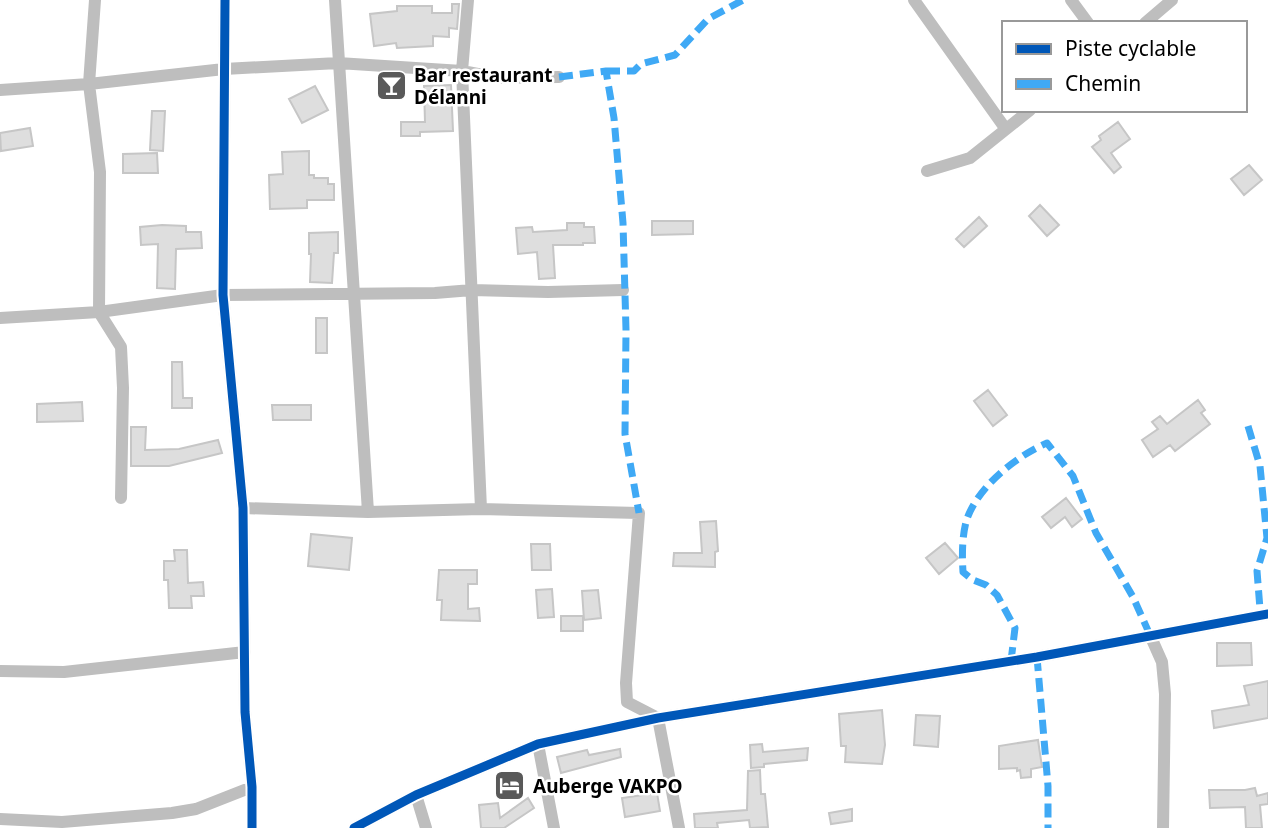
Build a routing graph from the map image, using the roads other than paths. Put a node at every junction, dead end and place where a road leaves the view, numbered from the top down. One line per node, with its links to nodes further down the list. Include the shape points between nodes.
1 (95, 0): 14 (street)
2 (225, 0): 11 (street)
3 (335, 0): 10 (street)
4 (468, 0): 12 (street)
5 (914, 0): 17 (street)
6 (1071, 0): 8 (street)
7 (1172, 0): 9 (street)
8 (1087, 21)
9 (1147, 21)
10 (338, 64): 11 (street); 12 (street); 21 (street)
11 (223, 69): 14 (street); 22 (street)
12 (462, 71): 13 (street, via 499,78); 19 (street)
13 (559, 77)
14 (89, 84): 15 (street); 23 (street, via 100,172)
15 (0, 90)
16 (1027, 112): 17 (street)
17 (1005, 128): 18 (street, via 970,158)
18 (927, 171)
19 (472, 290): 20 (street); 21 (street); 27 (street)
20 (623, 290)
21 (354, 294): 22 (street); 28 (street)
22 (223, 295): 23 (street); 26 (street)
23 (99, 312): 24 (street); 25 (street, via 121,347)
24 (0, 318)
25 (121, 498)
26 (243, 508): 28 (street); 31 (street)
27 (481, 509): 28 (street); 33 (street, via 639,513 627,702)
28 (368, 512)
29 (1266, 617): 30 (street)
30 (1150, 635): 33 (street); 43 (street, via 1162,662 1165,694)
31 (245, 652): 32 (street, via 64,672); 35 (street)
32 (0, 671)
33 (658, 718): 34 (street); 42 (street)
34 (538, 744): 36 (street); 41 (street)
35 (252, 787): 37 (street, via 196,809 172,813 62,822); 38 (street)
36 (416, 795): 39 (street); 40 (street)
37 (0, 819)
38 (252, 828)
39 (354, 828)
40 (426, 828)
41 (554, 828)
42 (679, 828)
43 (1163, 828)

